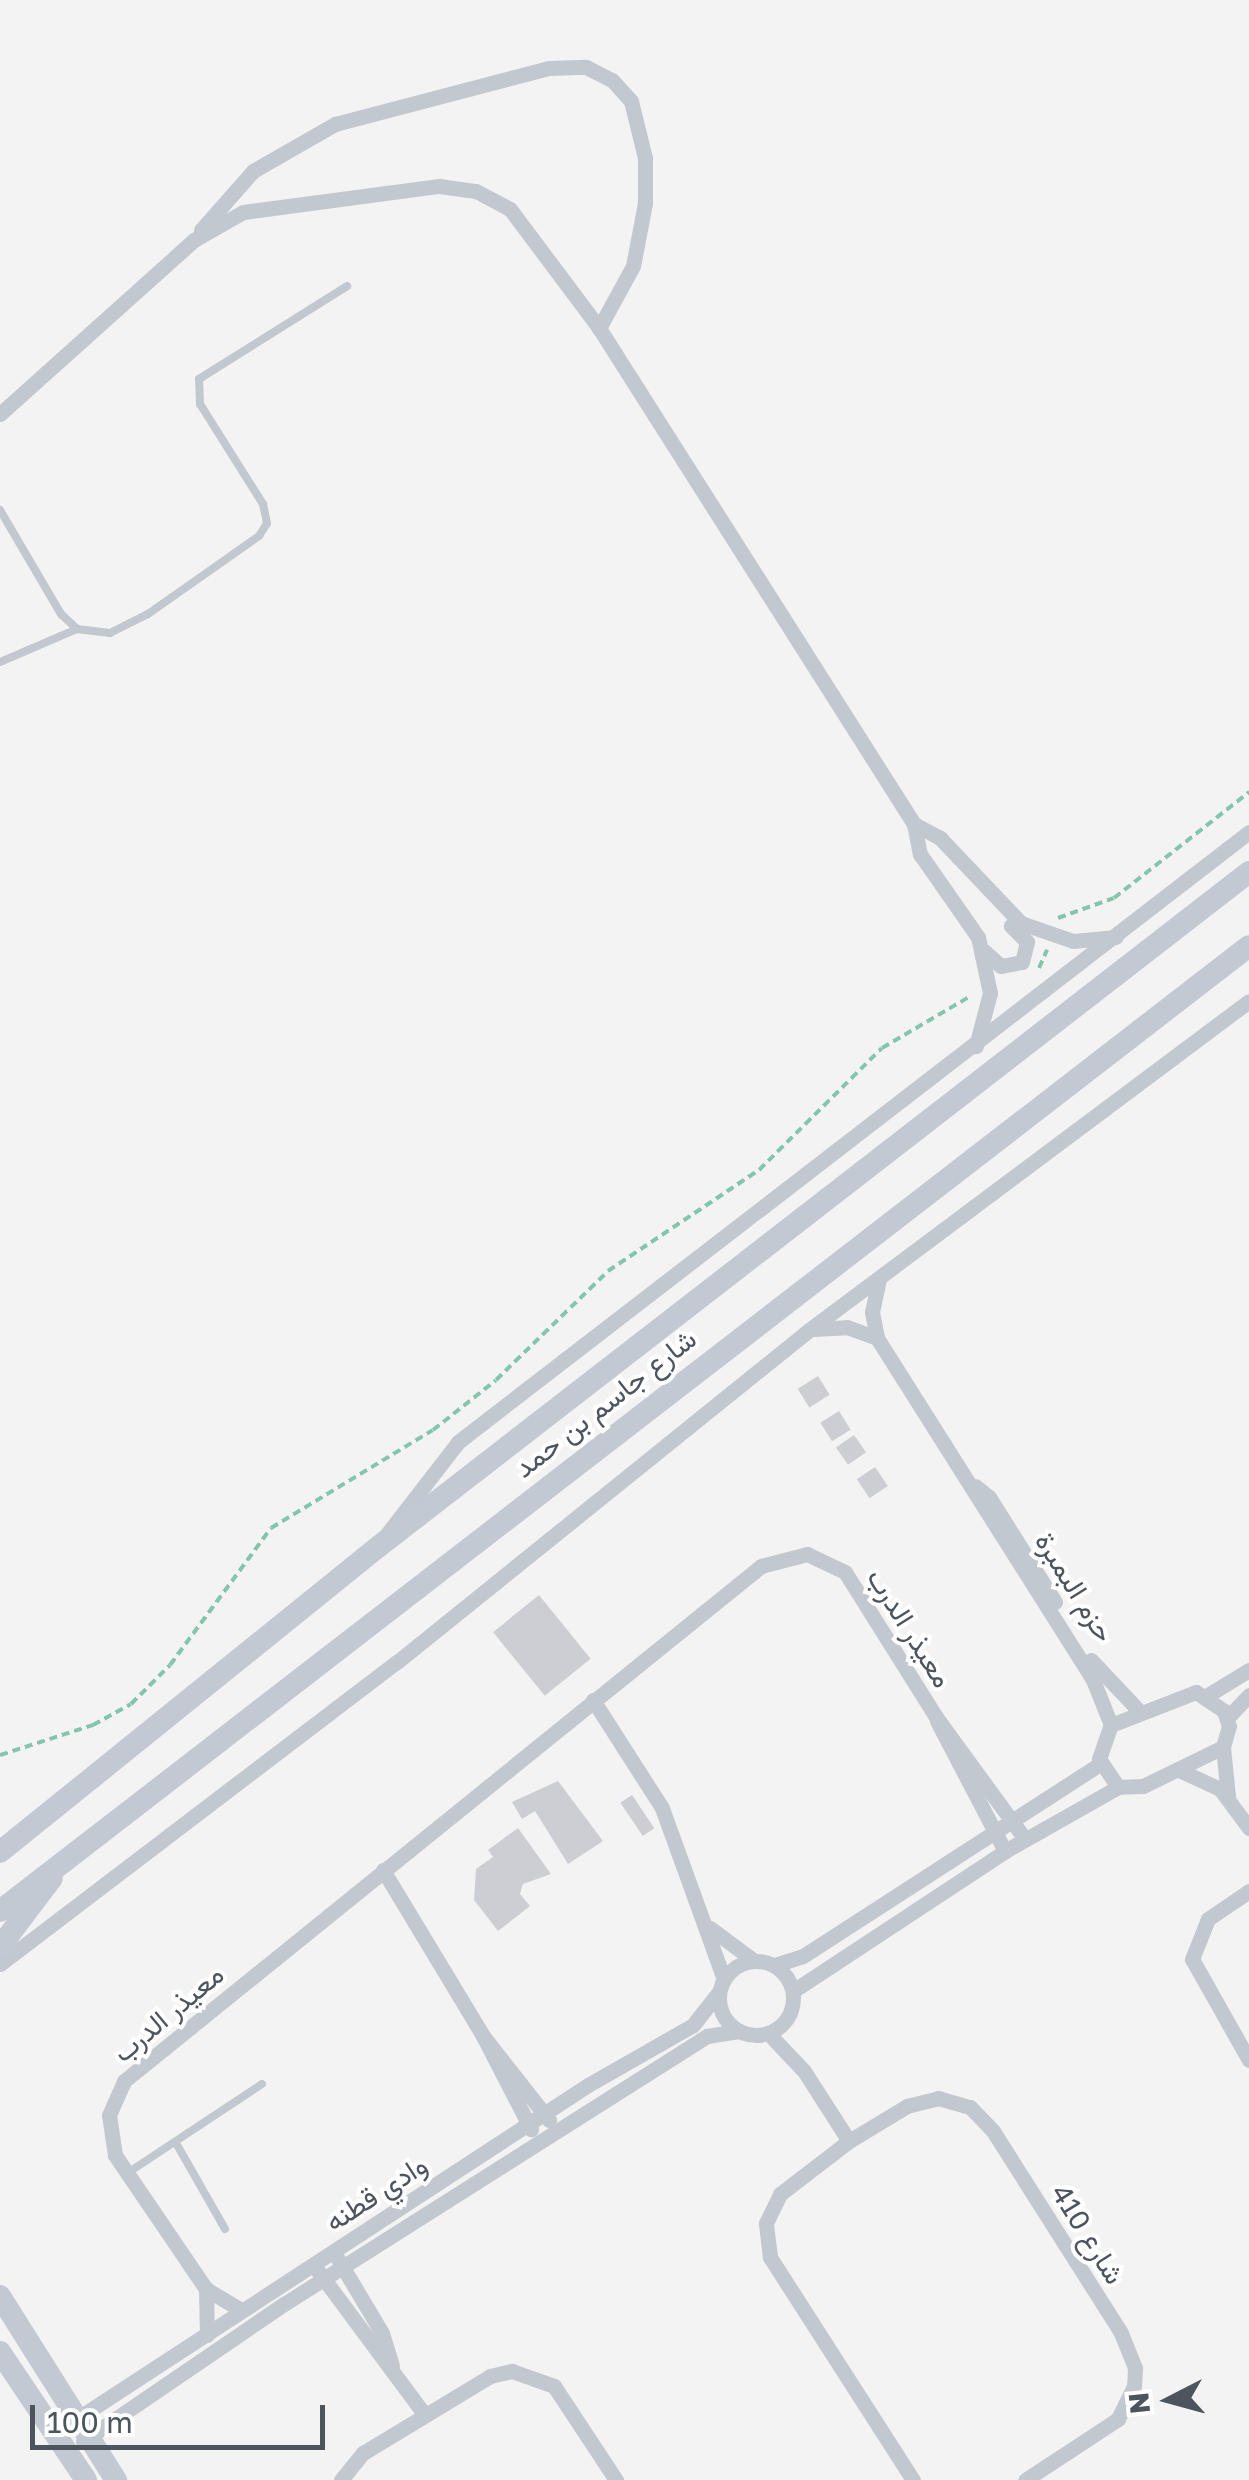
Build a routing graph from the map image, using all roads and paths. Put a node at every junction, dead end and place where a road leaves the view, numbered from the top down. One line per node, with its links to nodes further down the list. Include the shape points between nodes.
1 (194, 240): 3 (street, via 270,204 458,187 494,199 524,221); 3 (street, via 253,171 335,124 548,68 586,68 612,80 631,101 645,158 645,204 633,266); 4 (street)
2 (347, 286): 6 (lane, via 208,370 197,385 200,404 266,510 263,530 121,629 99,635)
3 (598, 328): 9 (street)
4 (0, 414)
5 (0, 510): 6 (lane, via 61,614)
6 (78, 629): 7 (lane)
7 (0, 662)
8 (1249, 792): 13 (path, via 1114,898 1063,913)
9 (914, 824): 12 (street, via 940,838); 16 (street, via 920,854)
10 (1249, 832): 14 (street, شارع جاسم بن حمد)
11 (1249, 872): 23 (main road, شارع جاسم بن حمد)
12 (996, 902): 13 (street); 16 (street, via 1024,937 1027,953 1006,967)
13 (1051, 936): 14 (street)
14 (1118, 936): 19 (street, شارع جاسم بن حمد)
15 (1249, 946): 45 (main road, شارع جاسم بن حمد)
16 (983, 950): 17 (street)
17 (990, 993): 19 (street); 34 (path, via 968,997 882,1048 759,1170 608,1271 496,1380 433,1430 271,1528 170,1665 131,1704 93,1725)
18 (1249, 1000): 20 (street)
19 (976, 1046): 23 (street, شارع جاسم بن حمد, via 458,1442)
20 (880, 1279): 21 (street); 22 (street, via 872,1312)
21 (809, 1330): 22 (street, via 846,1327); 52 (street, via 397,1662)
22 (877, 1338): 24 (street, حزم البمبرة, via 974,1486 989,1497)
23 (378, 1548): 44 (main road, شارع جاسم بن حمد)
24 (1082, 1654): 29 (street, حزم البمبرة); 32 (street, حزم البمبرة)
25 (1249, 1670): 26 (street)
26 (1208, 1696): 29 (street, via 1188,1692); 31 (street)
27 (1249, 1696): 31 (street)
28 (593, 1700): 30 (street, معيذر الدرب, via 761,1566 807,1554 845,1572); 46 (street, معيذر الدرب); 49 (street, via 662,1808)
29 (1139, 1711): 32 (street)
30 (936, 1717): 39 (street, معيذر الدرب); 41 (street, معيذر الدرب)
31 (1227, 1718): 33 (street)
32 (1111, 1725): 35 (street, via 1100,1742)
33 (1222, 1747): 36 (street); 38 (street)
34 (0, 1755)
35 (1100, 1764): 37 (street); 39 (street)
36 (1181, 1771): 37 (street, via 1143,1786); 38 (street)
37 (1118, 1787): 42 (street)
38 (1228, 1796): 40 (street)
39 (1012, 1821): 41 (street); 42 (street, معيذر الدرب)
40 (1249, 1828)
41 (993, 1832): 43 (street, معيذر الدرب); 53 (street, via 803,1956)
42 (1024, 1839): 43 (street)
43 (1005, 1851): 55 (street)
44 (0, 1852)
45 (62, 1860): 48 (main road, شارع جاسم بن حمد); 50 (main road)
46 (383, 1870): 59 (street); 69 (street, معيذر الدرب, via 124,2081 109,2115 115,2155)
47 (1249, 1890): 60 (street, via 1208,1919 1192,1960)
48 (0, 1911)
49 (707, 1925): 51 (street); 54 (street)
50 (0, 1946)
51 (753, 1960): 53 (street); 54 (street)
52 (0, 1964)
53 (775, 1965): 55 (street)
54 (722, 1986): 57 (street, via 721,2011); 63 (street, وادي قطنه, via 692,2025)
55 (793, 1991): 56 (street)
56 (786, 2020): 58 (street); 61 (street)
57 (740, 2031): 58 (street); 65 (street, وادي قطنه, via 707,2036)
58 (768, 2034): 61 (street)
59 (483, 2036): 63 (street); 64 (street)
60 (1249, 2060)
61 (804, 2071): 67 (street)
62 (262, 2084): 68 (lane)
63 (546, 2114): 64 (street, وادي قطنه); 65 (street)
64 (528, 2124): 66 (street); 71 (street, وادي قطنه)
65 (556, 2131): 66 (street, وادي قطنه)
66 (539, 2141): 73 (street, وادي قطنه)
67 (850, 2141): 88 (street, شارع 410, via 780,2194 770,2208 766,2239 770,2257); 89 (street, شارع 410, via 922,2100 970,2107 993,2131 1130,2350 1134,2386 1118,2419)
68 (176, 2143): 69 (lane); 70 (lane)
69 (126, 2174): 75 (street, معيذر الدرب)
70 (225, 2229)
71 (333, 2251): 72 (street, وادي قطنه); 73 (street)
72 (314, 2263): 74 (street); 77 (street, وادي قطنه)
73 (343, 2267): 74 (street, وادي قطنه); 80 (street, via 382,2333)
74 (324, 2280): 80 (street, via 368,2345); 82 (street, وادي قطنه)
75 (206, 2290): 77 (street, معيذر الدرب); 78 (street)
76 (0, 2296): 82 (main road)
77 (242, 2310): 78 (street, وادي قطنه)
78 (207, 2335): 82 (street, وادي قطنه)
79 (0, 2352): 83 (main road)
80 (392, 2366): 81 (street)
81 (425, 2416): 86 (street, via 363,2453); 87 (street, via 490,2376 534,2374 562,2394)
82 (84, 2427): 83 (street, وادي قطنه); 85 (main road)
83 (61, 2442): 84 (main road)
84 (86, 2480)
85 (116, 2480)
86 (341, 2480)
87 (616, 2480)
88 (913, 2480)
89 (1025, 2480)

